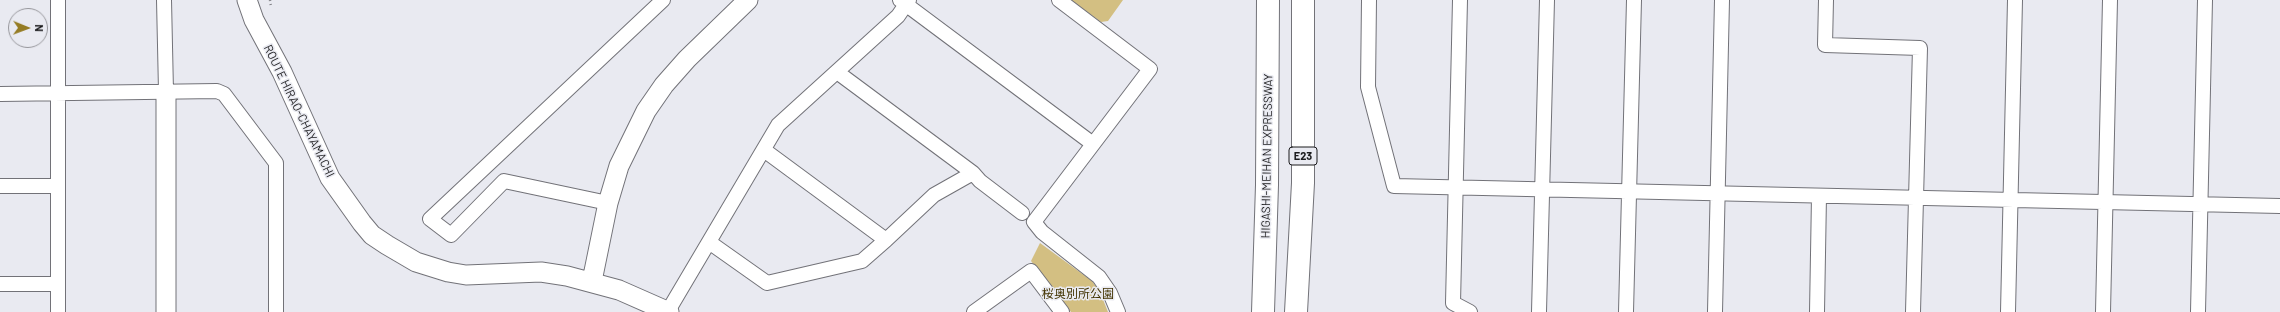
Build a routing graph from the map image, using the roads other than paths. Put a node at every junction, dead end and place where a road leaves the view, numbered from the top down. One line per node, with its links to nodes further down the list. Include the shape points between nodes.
1 (58, 0): 21 (street)
2 (164, 0): 20 (street)
3 (247, 0): 42 (main road, ROUTE HIRAO-CHAYAMACHI, via 254,20 282,72 330,178 372,234 400,254 448,272 466,275 541,272)
4 (663, 0): 36 (street, via 430,219 451,235 504,181)
5 (748, 0): 36 (main road, via 687,59 646,111 619,166)
6 (1059, 0): 23 (street, via 1150,69)
7 (1268, 0): 52 (highway, HIGASHI-MEIHAN EXPRESSWAY, via 1268,185)
8 (1303, 0): 53 (highway, E23, via 1303,183)
9 (1369, 0): 28 (street, via 1368,87 1394,186)
10 (1460, 0): 28 (street)
11 (1547, 0): 29 (street)
12 (1634, 0): 30 (street)
13 (1722, 0): 31 (street)
14 (1826, 0): 33 (street, via 1825,45 1920,48)
15 (2015, 0): 34 (street)
16 (2110, 0): 35 (street)
17 (2205, 0): 37 (street)
18 (905, 2): 19 (street, via 898,16); 23 (street)
19 (837, 72): 24 (street, via 778,125); 25 (street)
20 (166, 91): 21 (street); 46 (main road); 47 (street, via 217,91 224,94 276,163)
21 (58, 93): 22 (street); 27 (street)
22 (0, 94)
23 (1093, 144): 51 (street, via 1034,222 1042,232 1099,277 1110,293)
24 (764, 150): 40 (street); 41 (street)
25 (973, 173): 39 (street); 40 (street, via 934,195)
26 (0, 186): 27 (street)
27 (58, 186): 44 (street)
28 (1455, 187): 29 (street); 54 (street, via 1452,303)
29 (1543, 189): 30 (street); 55 (street)
30 (1630, 190): 31 (street); 56 (street)
31 (1718, 194): 32 (street); 57 (street)
32 (1819, 196): 33 (street); 58 (street)
33 (1916, 197): 34 (street); 59 (street)
34 (2011, 200): 35 (street); 60 (street)
35 (2105, 202): 37 (street); 61 (street)
36 (608, 203): 42 (main road)
37 (2201, 204): 38 (street); 62 (street)
38 (2280, 206)
39 (1022, 213)
40 (886, 240): 41 (street, via 862,261 768,283)
41 (709, 242): 48 (street)
42 (592, 281): 48 (main road, ROUTE HIRAO-CHAYAMACHI, via 643,299)
43 (0, 284): 44 (street)
44 (58, 284): 45 (street)
45 (58, 312)
46 (166, 312)
47 (276, 312)
48 (668, 312)
49 (974, 312): 50 (street, via 1031,271)
50 (1062, 312)
51 (1118, 312)
52 (1263, 312)
53 (1296, 312)
54 (1470, 312)
55 (1539, 312)
56 (1626, 312)
57 (1715, 312)
58 (1817, 312)
59 (1913, 312)
60 (2008, 312)
61 (2103, 312)
62 (2198, 312)

